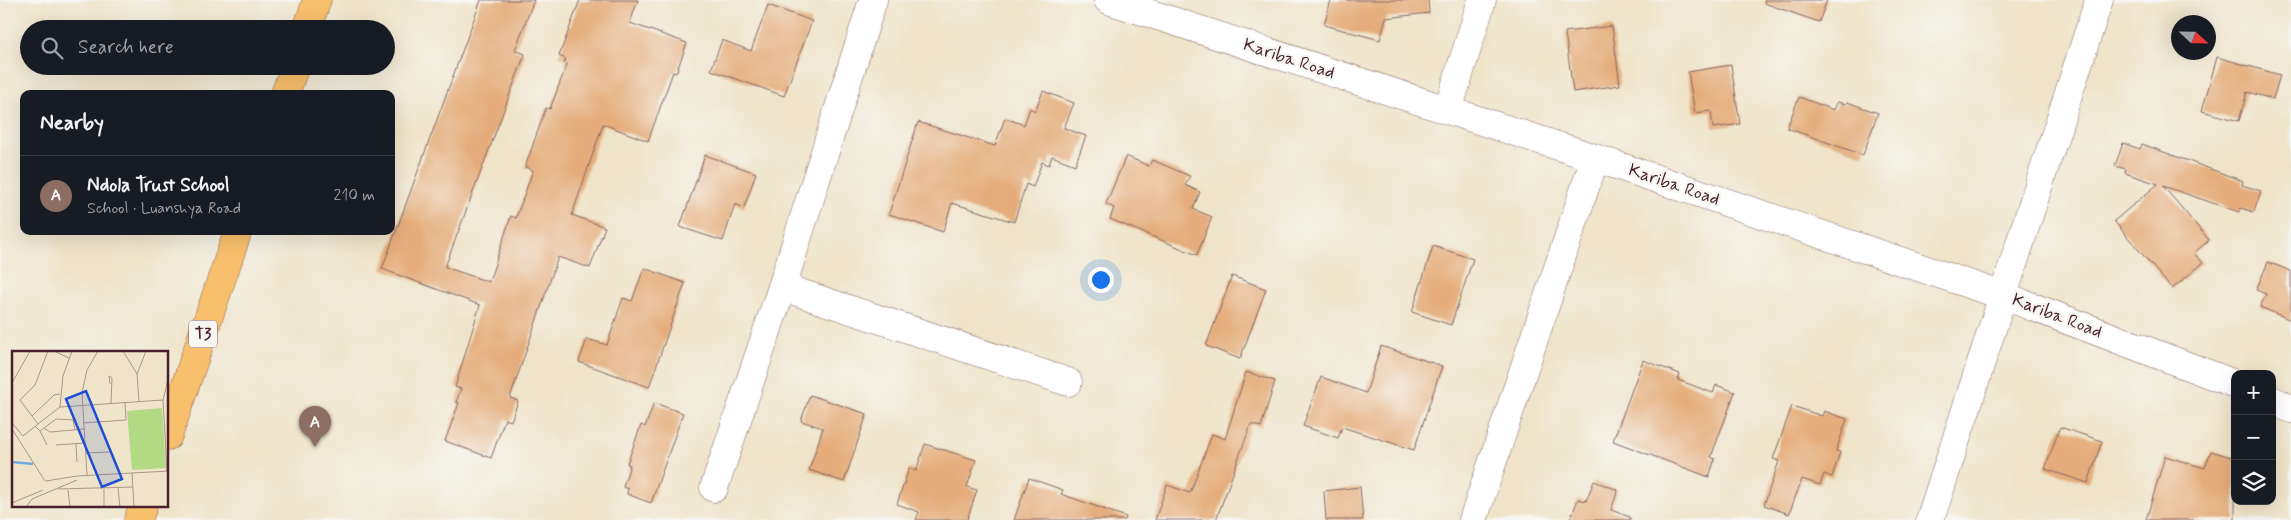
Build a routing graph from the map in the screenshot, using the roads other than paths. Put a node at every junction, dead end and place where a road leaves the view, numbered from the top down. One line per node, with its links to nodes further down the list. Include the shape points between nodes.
1 (317, 0): 6 (highway)
2 (873, 0): 12 (street)
3 (1482, 0): 9 (street)
4 (2099, 0): 13 (street)
5 (1124, 2): 9 (street, Kariba Road)
6 (311, 20)
7 (292, 75): 8 (highway)
8 (286, 90)
9 (1448, 110): 10 (street, Kariba Road)
10 (1595, 158): 13 (street, Kariba Road); 22 (street)
11 (237, 235): 18 (highway, T3)
12 (782, 287): 14 (street); 19 (street)
13 (2004, 296): 15 (street, Kariba Road); 23 (street)
14 (1068, 382)
15 (2231, 382)
16 (2276, 402): 17 (street)
17 (2291, 409)
18 (169, 433)
19 (714, 488)
20 (142, 508): 21 (highway)
21 (138, 520)
22 (1473, 520)
23 (1930, 520)

